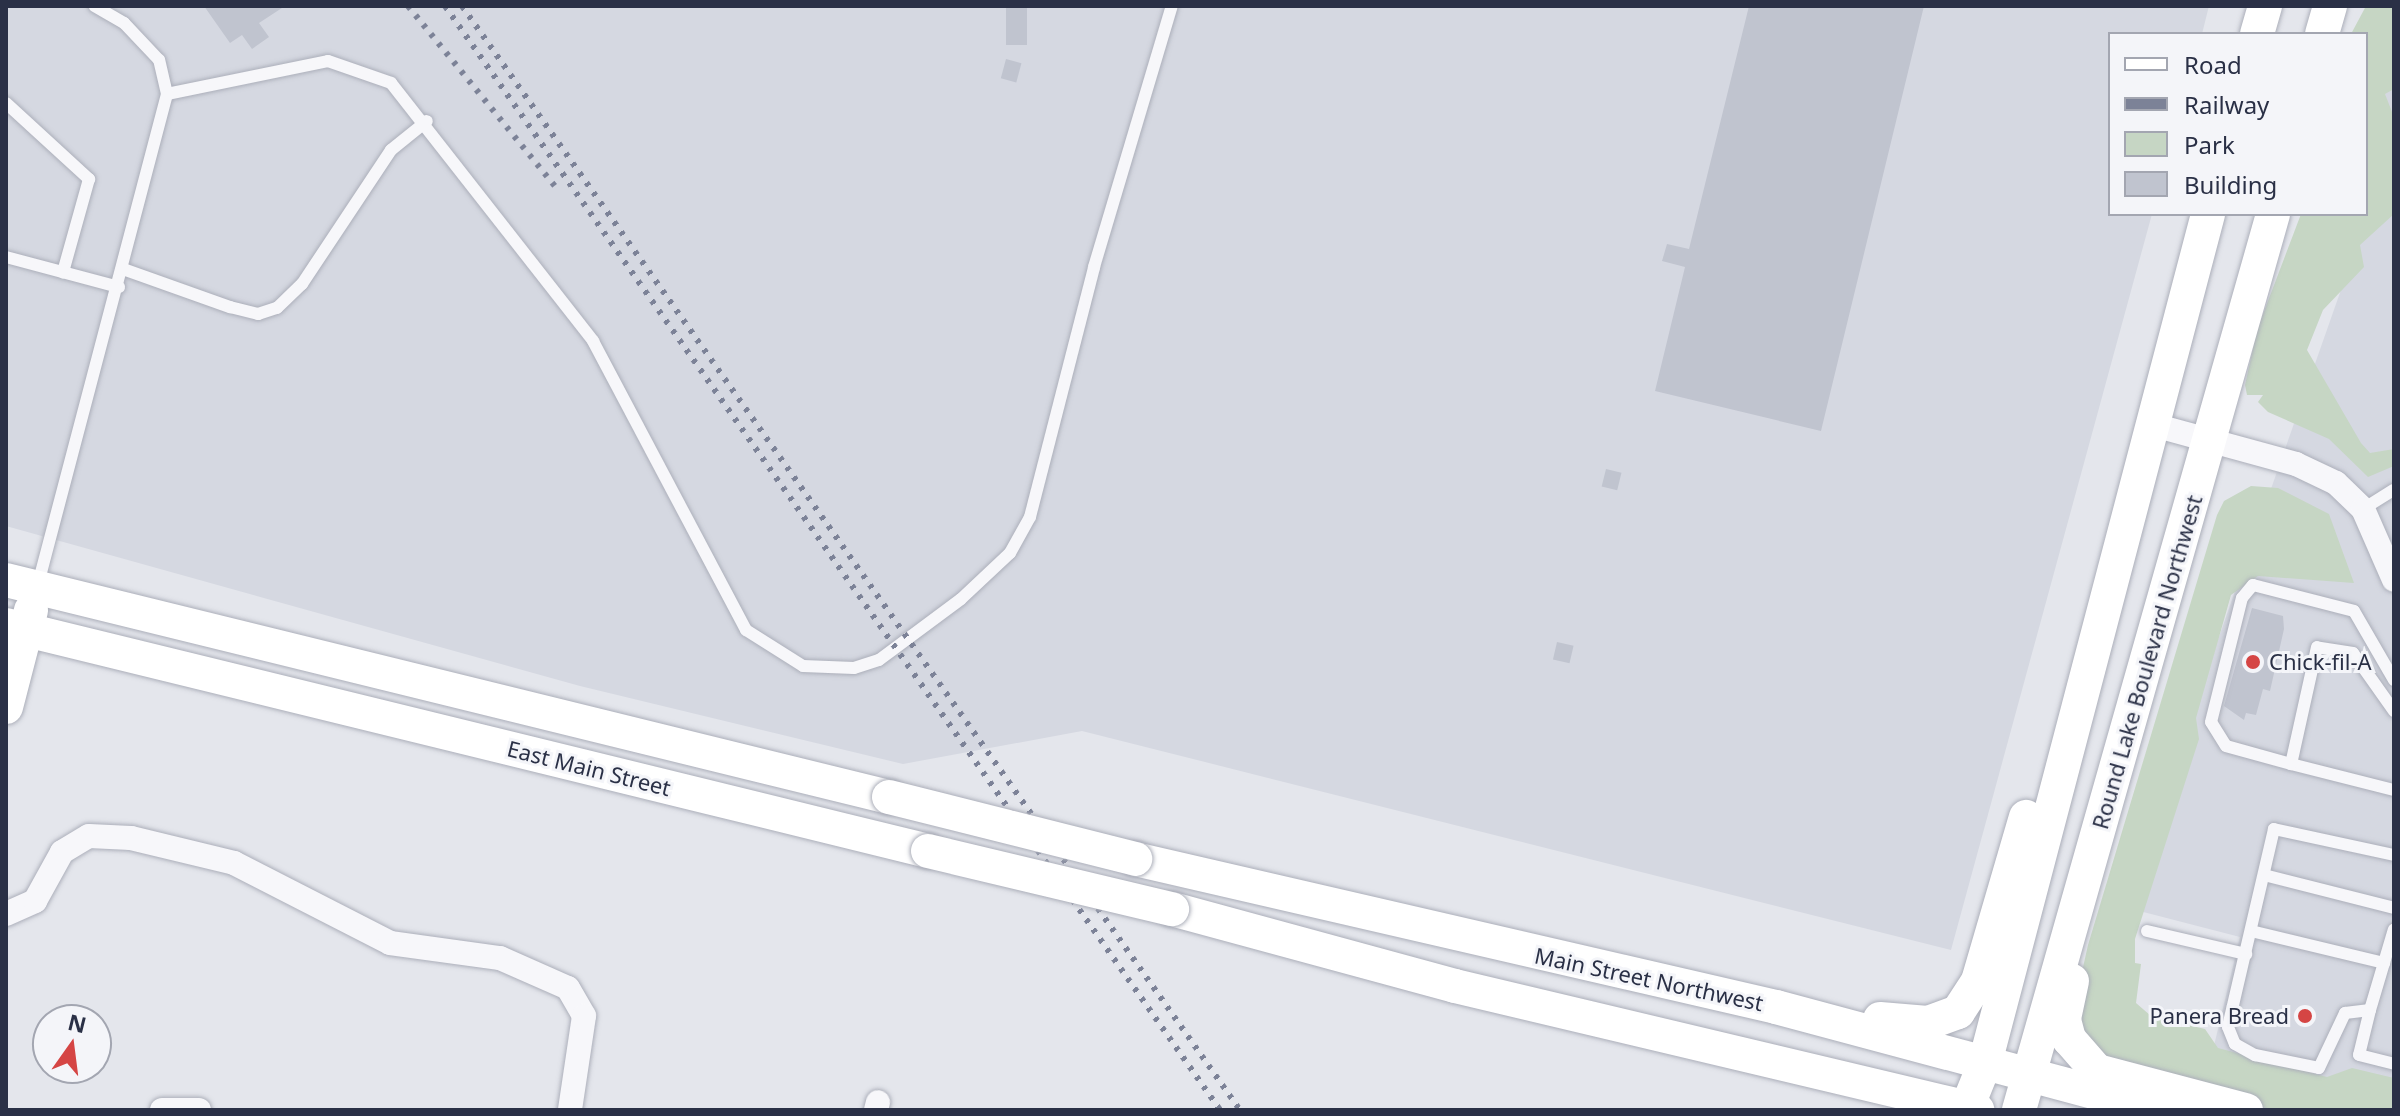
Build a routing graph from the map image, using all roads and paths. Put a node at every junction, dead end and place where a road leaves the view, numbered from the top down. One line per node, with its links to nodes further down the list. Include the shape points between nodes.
1 (94, 6): 7 (lane, via 124,23 159,60)
2 (1172, 6): 9 (lane, via 1030,517 1010,553 961,599 879,660 854,668 803,666 746,630 593,341)
3 (2265, 6): 5 (main road)
4 (2330, 6): 6 (main road)
5 (2258, 32)
6 (2323, 32)
7 (167, 94): 9 (lane, via 328,61 391,83); 13 (lane)
8 (6, 103): 14 (lane, via 89,179)
9 (427, 121): 13 (lane, via 391,150 302,284 277,308 258,314 230,307)
10 (2207, 216): 16 (main road)
11 (2272, 216): 17 (main road, Round Lake Boulevard Northwest)
12 (6, 257): 14 (lane)
13 (123, 269): 15 (lane)
14 (63, 272): 15 (lane)
15 (119, 287): 21 (lane)
16 (2150, 424): 17 (street); 26 (main road)
17 (2211, 440): 19 (street, via 2296,464 2336,483); 32 (main road, Round Lake Boulevard Northwest)
18 (2394, 490): 19 (lane)
19 (2363, 509): 20 (street)
20 (2394, 580)
21 (22, 583): 22 (main road); 30 (main road, East Main Street, bridge)
22 (16, 627): 24 (main road); 45 (main road, East Main Street, bridge)
23 (2394, 680): 27 (lane, via 2354,611 2253,585 2242,598 2211,722 2226,746)
24 (6, 707)
25 (2394, 711): 27 (lane, via 2353,653 2317,647)
26 (2074, 712): 41 (main road, via 2044,760 1978,981 1958,1012 1928,1023 1855,1016); 42 (main road)
27 (2291, 764): 28 (lane)
28 (2394, 790)
29 (2394, 855): 31 (lane, via 2274,829)
30 (1135, 859): 41 (main road, Main Street Northwest)
31 (2264, 875): 33 (lane); 37 (lane)
32 (2084, 883): 44 (main road, Round Lake Boulevard Northwest); 51 (main road, via 2086,918 2064,1020 2084,1061 2097,1071)
33 (2394, 908)
34 (6, 914): 48 (street, via 35,901 62,852 89,836 131,838 234,863 390,943 500,958 568,988 584,1016)
35 (2394, 929): 39 (lane)
36 (2147, 931): 38 (lane)
37 (2251, 931): 38 (lane); 39 (lane)
38 (2246, 954): 40 (lane, via 2228,1027 2235,1044 2255,1055 2319,1068 2345,1013)
39 (2384, 963): 40 (lane)
40 (2370, 1010): 43 (lane, via 2359,1055)
41 (1829, 1022): 42 (main road, Main Street Northwest)
42 (1985, 1063): 44 (main road, Main Street Northwest); 45 (main road)
43 (2394, 1064)
44 (2028, 1077): 49 (main road, Round Lake Boulevard Northwest); 50 (main road, Main Street Northwest)
45 (1970, 1109)
46 (162, 1110): 47 (street)
47 (199, 1110)
48 (570, 1110)
49 (2019, 1110)
50 (2160, 1110)
51 (2246, 1110)

